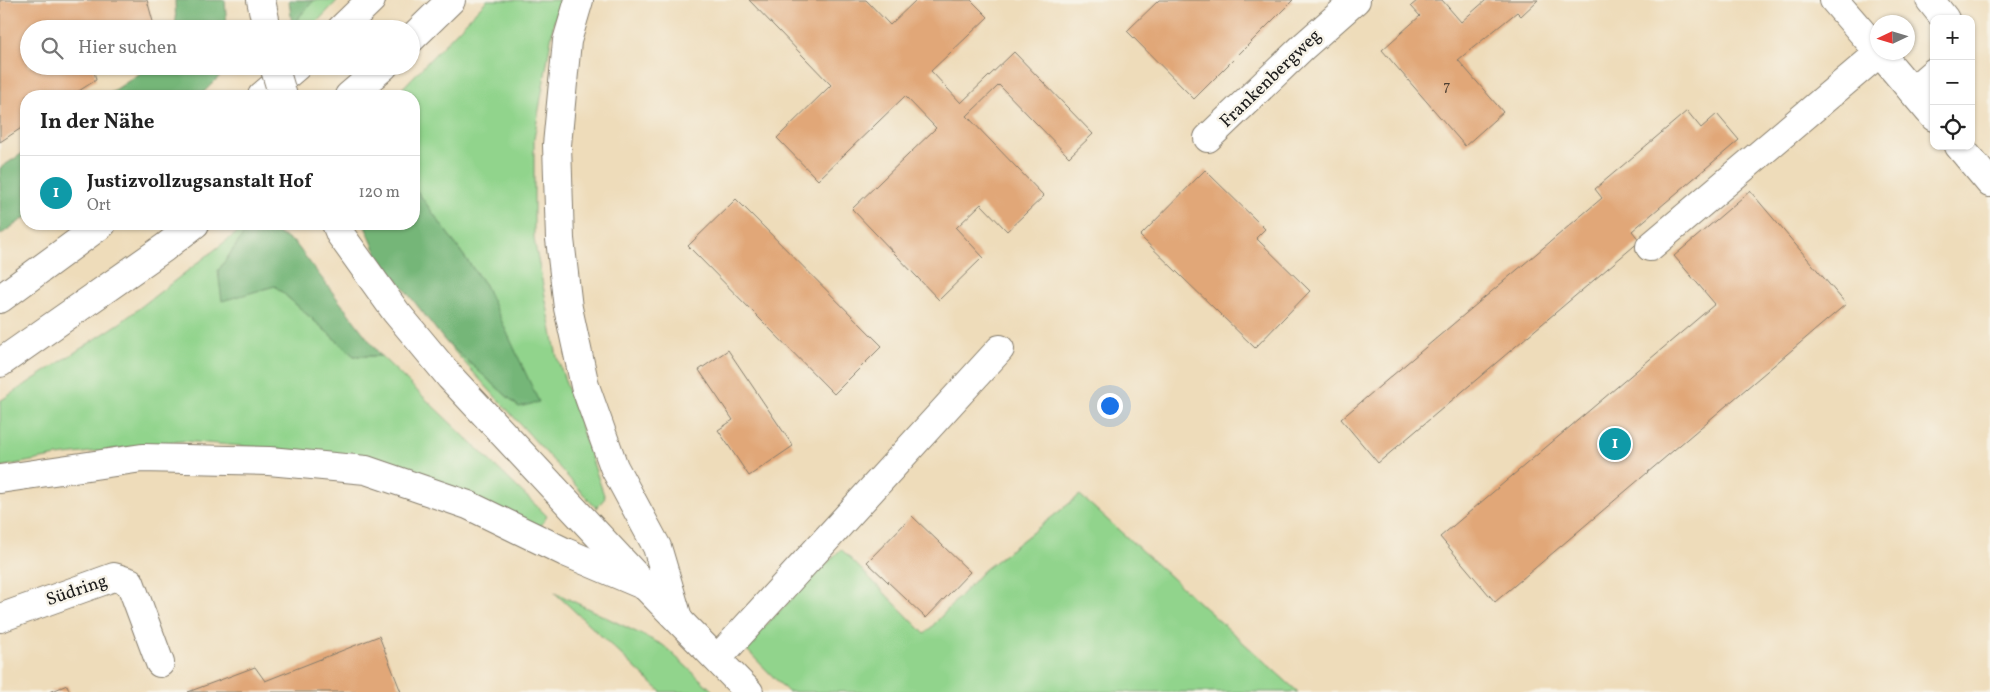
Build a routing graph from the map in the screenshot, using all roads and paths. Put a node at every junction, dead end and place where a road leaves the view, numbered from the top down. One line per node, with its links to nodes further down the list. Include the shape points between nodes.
1 (262, 0): 9 (main road)
2 (371, 0): 10 (main road)
3 (451, 0): 11 (main road)
4 (578, 0): 37 (main road, via 567,41 557,145 560,239 568,308 585,386 614,467 657,547)
5 (1356, 0): 24 (main road, Frankenbergweg)
6 (1834, 0): 12 (main road)
7 (1930, 0): 8 (main road)
8 (1942, 15)
9 (265, 20)
10 (350, 20)
11 (420, 30)
12 (1870, 42)
13 (1870, 60): 30 (main road)
14 (1886, 60): 22 (main road)
15 (277, 75): 20 (main road, bridge)
16 (286, 75): 19 (main road)
17 (374, 75): 21 (main road)
18 (1930, 76): 22 (main road)
19 (269, 90)
20 (281, 90)
21 (356, 90)
22 (1912, 92): 23 (main road)
23 (1930, 112)
24 (1208, 138)
25 (1961, 150): 26 (main road)
26 (1990, 183)
27 (94, 230): 31 (main road)
28 (187, 230): 33 (main road)
29 (339, 230): 35 (main road, via 396,312 450,377)
30 (1650, 247)
31 (0, 299)
32 (1000, 349): 38 (main road)
33 (0, 363)
34 (0, 479): 35 (main road, via 142,458 269,461 366,470 468,504 565,552)
35 (645, 586): 37 (main road)
36 (0, 618): 39 (main road, Südring, via 114,577 130,582)
37 (678, 618): 38 (main road)
38 (718, 658): 40 (main road)
39 (160, 663)
40 (749, 692)

